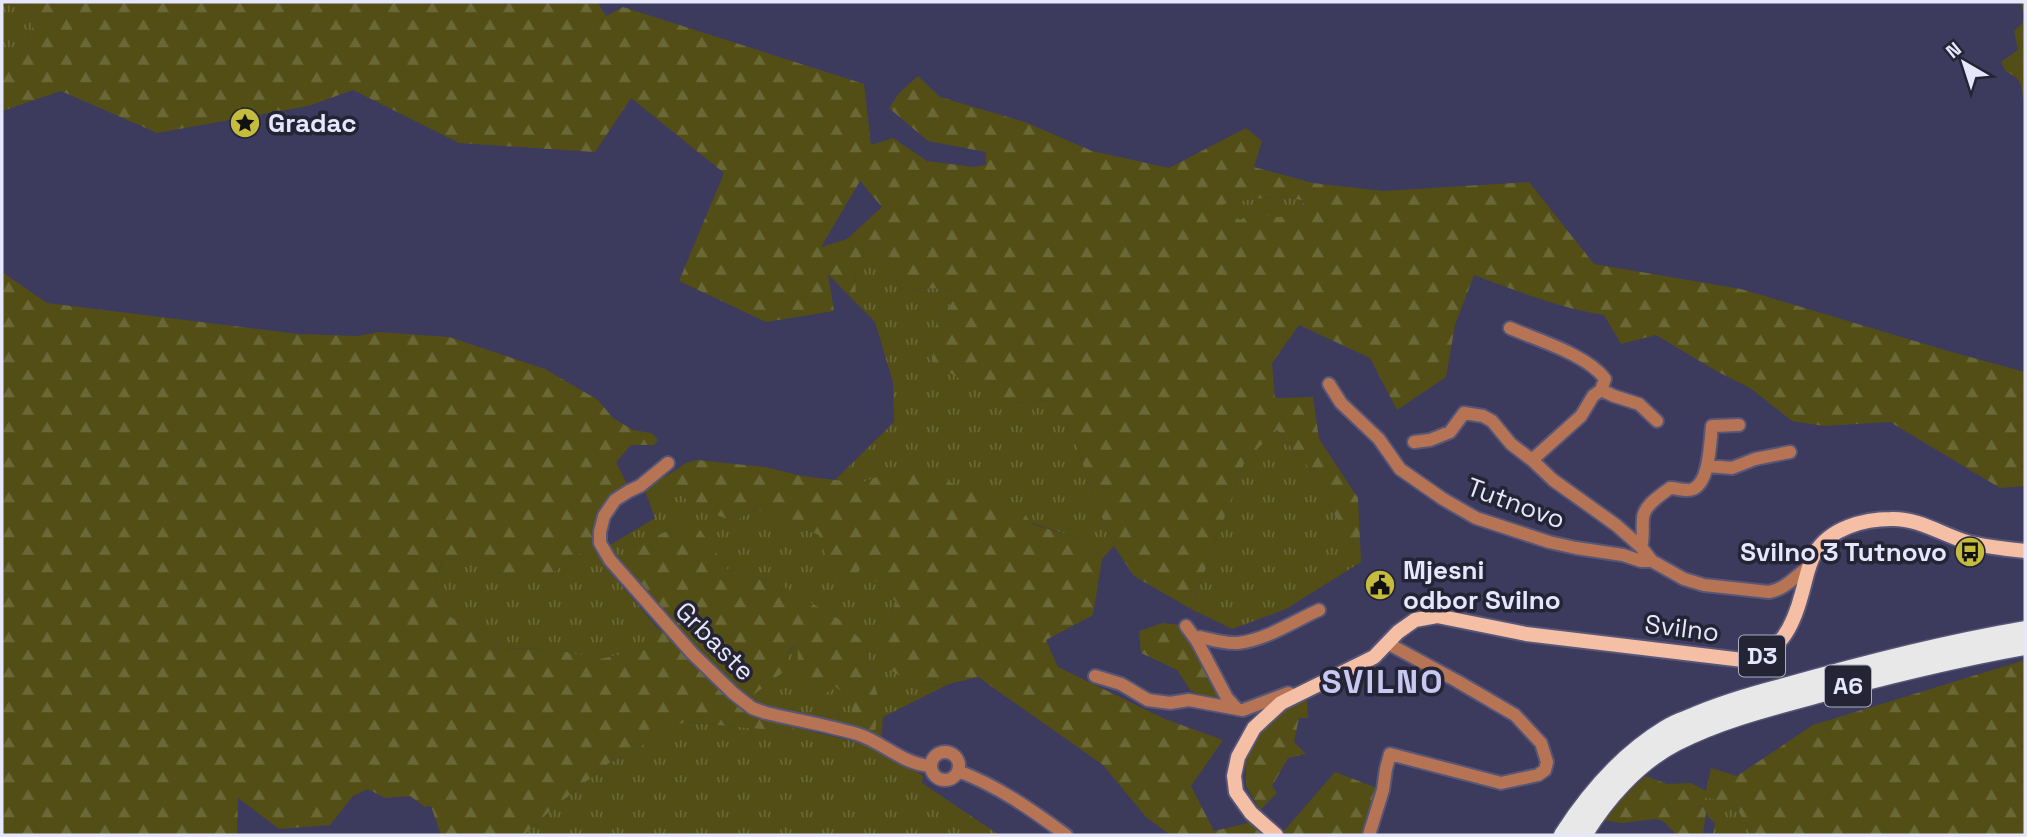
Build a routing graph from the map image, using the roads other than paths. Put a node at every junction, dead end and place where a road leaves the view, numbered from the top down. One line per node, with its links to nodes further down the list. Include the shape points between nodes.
1 (1510, 328): 3 (street, via 1598,370 1605,379)
2 (1329, 384): 13 (street, Tutnovo, via 1400,469 1476,518 1576,548)
3 (1601, 390): 4 (street, via 1639,404); 8 (street, Tutnovo, via 1581,416)
4 (1657, 421)
5 (1739, 425): 10 (street, via 1712,426)
6 (1414, 442): 8 (street, Tutnovo, via 1441,437 1464,413 1471,413 1492,421)
7 (1790, 452): 10 (street, via 1732,468)
8 (1532, 460): 11 (street, Tutnovo)
9 (668, 463): 25 (street, Grbaste, via 615,500 600,532 600,544 610,560 653,611 752,708 857,734 917,765)
10 (1707, 466): 11 (street, via 1699,485 1670,488 1647,508)
11 (1641, 547): 13 (street, Tutnovo)
12 (2025, 551): 14 (main road, Svilno / D3, via 1966,542 1924,525 1884,519 1834,533 1820,546)
13 (1652, 561): 14 (street, Tutnovo, via 1695,582 1769,592 1780,590)
14 (1809, 567): 19 (main road, Svilno / D3, via 1797,610 1783,638 1756,659 1729,660 1552,638 1437,616 1407,624)
15 (1319, 610): 18 (street, via 1252,640 1224,643 1200,637)
16 (1186, 626): 18 (street)
17 (2025, 630): 24 (highway, A6, via 1972,639 1724,704)
18 (1197, 641): 23 (street)
19 (1387, 643): 22 (main road, Svilno / D3, via 1365,662); 29 (street, via 1515,716 1541,743 1547,762 1538,775 1502,783 1390,754)
20 (2025, 646): 24 (highway, A6, via 1854,684)
21 (1095, 676): 23 (street, Svilno, via 1148,700 1189,700)
22 (1296, 695): 23 (street, Svilno, via 1288,693); 28 (main road, Svilno / D3, via 1254,728 1238,757 1234,776 1239,798)
23 (1237, 709)
24 (1671, 735): 30 (highway, A6, via 1632,754 1580,808); 31 (highway, A6, via 1594,816)
25 (931, 766): 26 (street, Grbaste, via 940,779 952,778); 26 (street, Grbaste, via 938,754 947,753 958,762)
26 (958, 771): 27 (street, Grbaste, via 1003,792)
27 (1066, 835)
28 (1276, 835)
29 (1369, 835)
30 (1563, 835)
31 (1583, 835)

